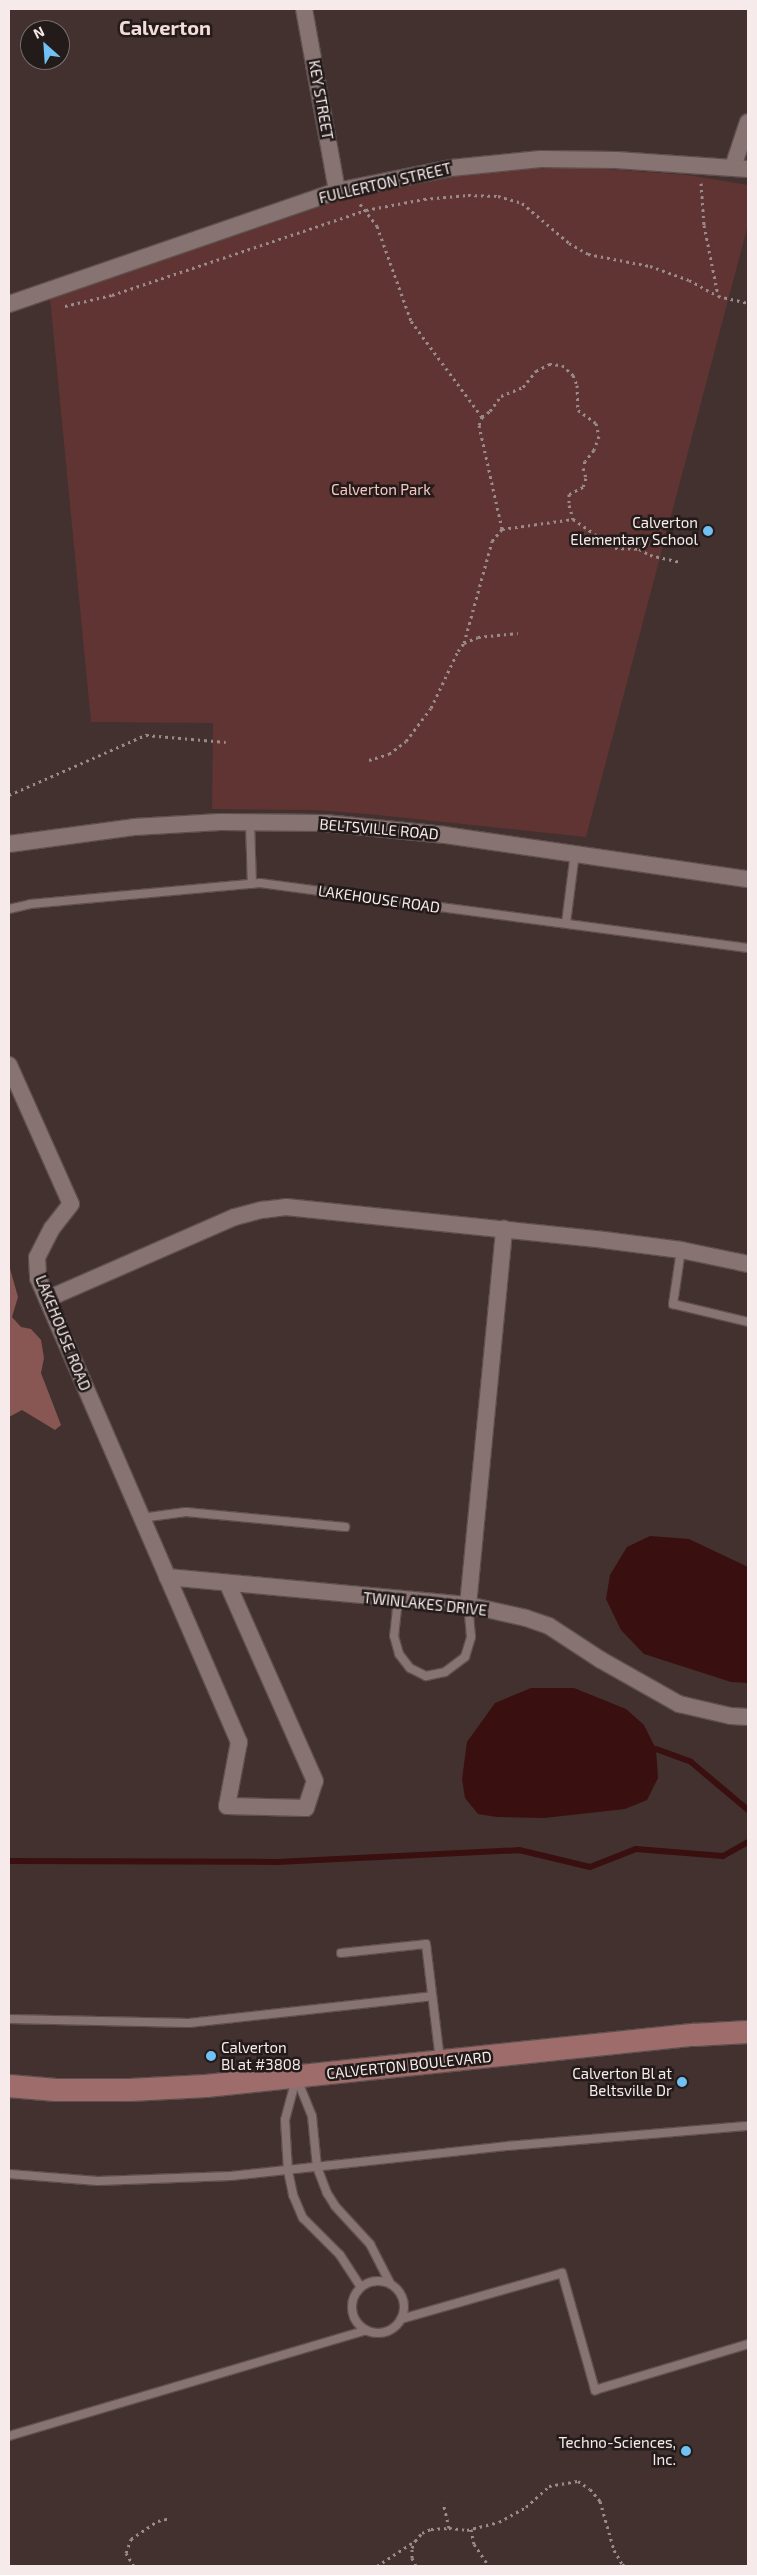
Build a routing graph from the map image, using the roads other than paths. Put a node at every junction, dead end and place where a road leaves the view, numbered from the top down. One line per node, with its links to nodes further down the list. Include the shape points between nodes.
1 (304, 9): 4 (street, KEY STREET)
2 (748, 122): 3 (street)
3 (741, 168): 4 (street, FULLERTON STREET, via 541,159 451,168)
4 (337, 191): 5 (street, FULLERTON STREET)
5 (9, 304)
6 (250, 822): 7 (street, BELTSVILLE ROAD, via 134,827); 8 (street, BELTSVILLE ROAD, via 382,827); 10 (lane)
7 (9, 844)
8 (575, 853): 9 (street, BELTSVILLE ROAD); 12 (lane)
9 (748, 879)
10 (252, 884): 11 (lane, LAKEHOUSE ROAD, via 30,904); 12 (lane, LAKEHOUSE ROAD)
11 (9, 909)
12 (566, 923): 13 (lane, LAKEHOUSE ROAD)
13 (748, 948)
14 (9, 1065): 18 (street, LAKEHOUSE ROAD, via 71,1204 52,1228 37,1257 38,1278)
15 (504, 1229): 16 (street); 18 (street, via 310,1208 262,1210 235,1217); 25 (street)
16 (681, 1250): 17 (street); 19 (lane, via 673,1304)
17 (748, 1264)
18 (47, 1299): 20 (street, LAKEHOUSE ROAD)
19 (748, 1322)
20 (140, 1518): 21 (lane, via 186,1512); 22 (street, LAKEHOUSE ROAD)
21 (344, 1527)
22 (167, 1578): 23 (street, TWINLAKES DRIVE); 23 (street, LAKEHOUSE ROAD, via 239,1742 227,1806 306,1808 315,1781)
23 (228, 1585): 24 (street, TWINLAKES DRIVE)
24 (398, 1599): 25 (street, TWINLAKES DRIVE); 25 (lane, via 394,1636 399,1654 410,1668 426,1676 445,1672 465,1656 471,1637)
25 (468, 1605): 26 (street, TWINLAKES DRIVE, via 549,1626 679,1704)
26 (748, 1717)
27 (341, 1953): 28 (lane, via 426,1944)
28 (432, 1996): 29 (lane, via 190,2023); 31 (lane)
29 (9, 2019)
30 (748, 2032): 31 (street, CALVERTON BOULEVARD)
31 (440, 2062): 32 (street, CALVERTON BOULEVARD)
32 (297, 2077): 33 (street, CALVERTON BOULEVARD, via 130,2090); 35 (lane, via 312,2116); 36 (lane, via 285,2120)
33 (9, 2086)
34 (748, 2126): 35 (lane, via 508,2146)
35 (317, 2167): 36 (lane); 38 (lane, via 327,2193 370,2244)
36 (288, 2171): 37 (lane, via 98,2181); 39 (lane, via 303,2218 340,2255)
37 (9, 2174)
38 (390, 2283): 39 (lane, via 375,2281); 40 (lane, via 401,2295 404,2311)
39 (361, 2287): 41 (lane, via 355,2293 352,2310 359,2325)
40 (401, 2319): 41 (lane, via 390,2330 373,2333); 42 (lane, via 562,2273 595,2390)
41 (366, 2330): 43 (lane)
42 (748, 2344)
43 (9, 2436)

